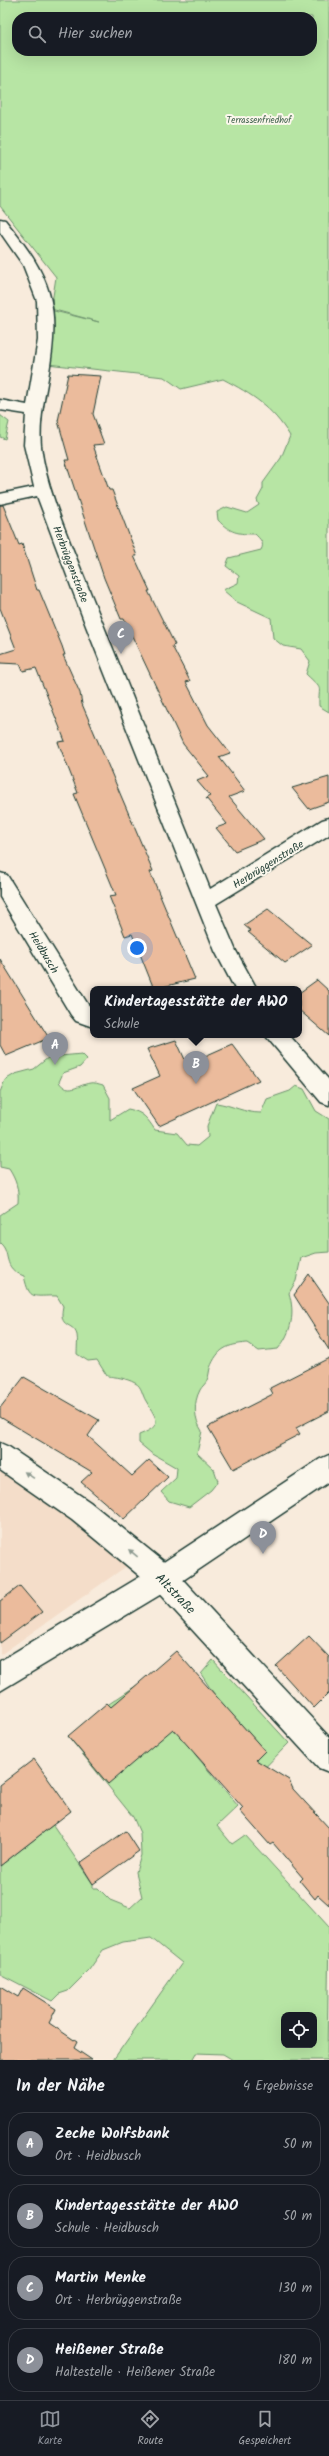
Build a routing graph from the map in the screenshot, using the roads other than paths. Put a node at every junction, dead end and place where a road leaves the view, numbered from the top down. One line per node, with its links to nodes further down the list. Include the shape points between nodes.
1 (0, 223): 3 (street, Herbrüggenstraße, via 22,248 45,298 47,342)
2 (0, 405): 3 (street)
3 (34, 410): 4 (street, Herbrüggenstraße, via 32,446)
4 (44, 490): 5 (street); 8 (street, Herbrüggenstraße, via 89,612)
5 (0, 499)
6 (329, 825): 8 (street, Herbrüggenstraße)
7 (0, 880): 10 (street, Heidbusch, via 79,1009)
8 (205, 901): 9 (street, Herbrüggenstraße)
9 (240, 986)
10 (90, 1018)
11 (279, 1038): 12 (street)
12 (329, 1096)
13 (0, 1455): 15 (street, Altstraße, one-way to 13, via 81,1511)
14 (329, 1467): 15 (street)
15 (163, 1578): 16 (street); 17 (street, Altstraße)
16 (0, 1677)
17 (329, 1758)

